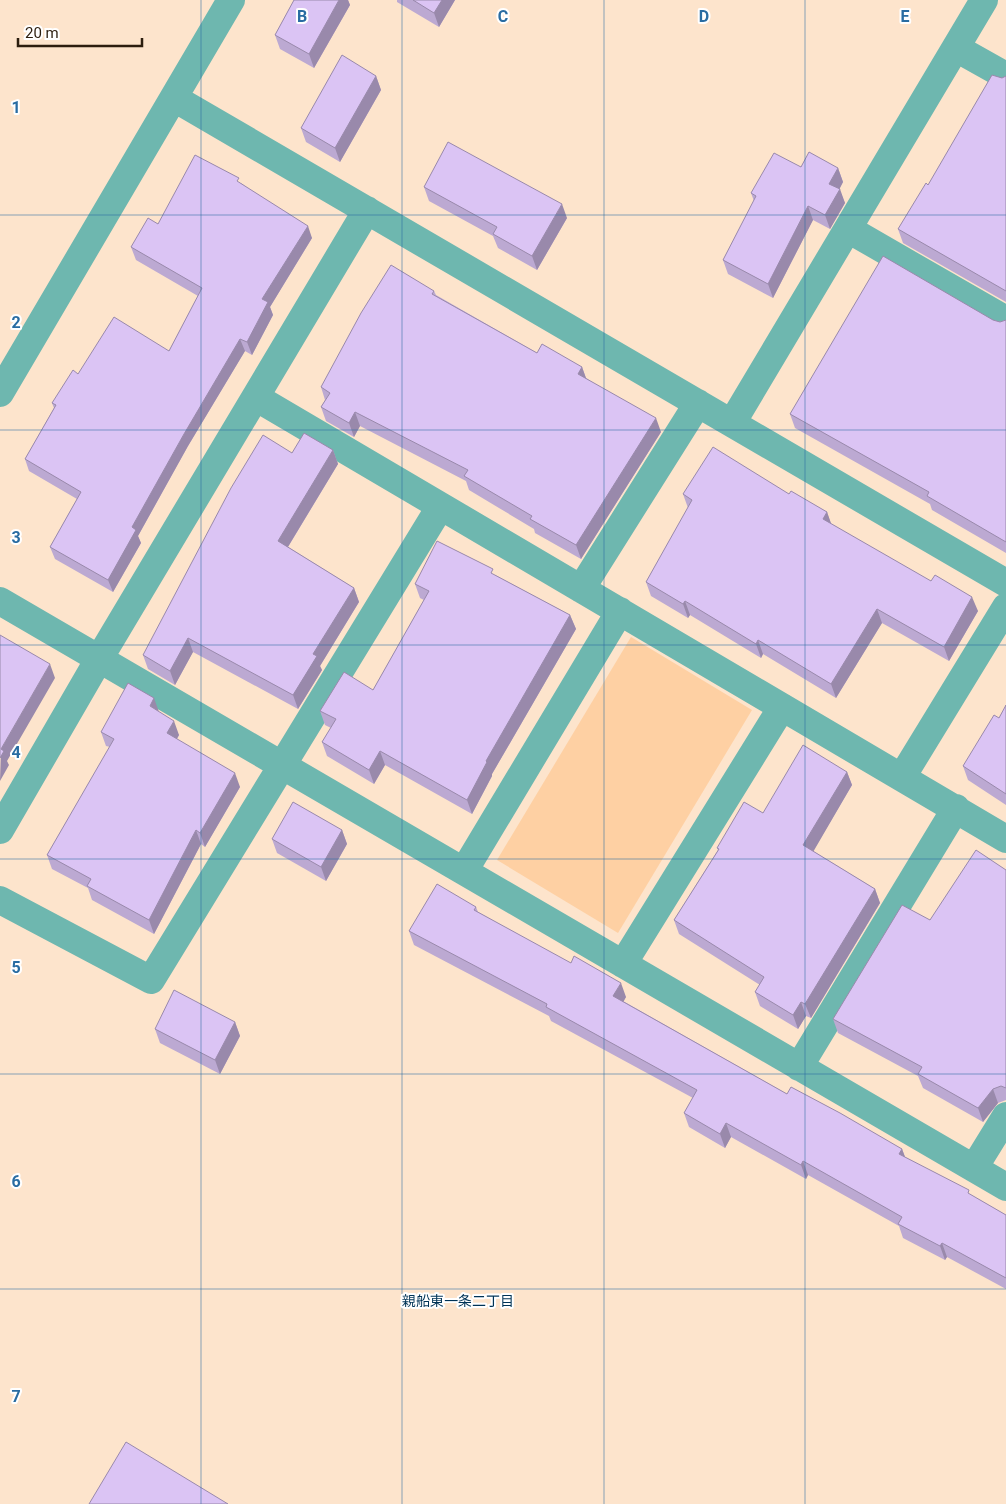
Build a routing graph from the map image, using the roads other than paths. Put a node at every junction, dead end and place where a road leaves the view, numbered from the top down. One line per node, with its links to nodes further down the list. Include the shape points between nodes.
1 (231, 0): 5 (street)
2 (984, 0): 3 (street)
3 (956, 48): 4 (street); 7 (street)
4 (1006, 76)
5 (174, 98): 6 (street); 9 (street)
6 (367, 210): 10 (street); 11 (street)
7 (848, 229): 8 (street); 12 (street)
8 (1006, 320)
9 (0, 393)
10 (257, 398): 13 (street); 19 (street)
11 (698, 403): 12 (street); 15 (street)
12 (732, 423): 14 (street)
13 (440, 507): 15 (street); 21 (street)
14 (1006, 583)
15 (581, 589): 18 (street)
16 (0, 602): 19 (street)
17 (1006, 607): 22 (street)
18 (620, 611): 20 (street); 26 (street)
19 (99, 659): 21 (street); 24 (street)
20 (782, 707): 22 (street); 28 (street)
21 (282, 766): 26 (street); 27 (street, via 152,980)
22 (902, 777): 23 (street)
23 (956, 808): 25 (street); 29 (street)
24 (0, 830)
25 (1006, 839)
26 (464, 871): 28 (street)
27 (0, 900)
28 (623, 964): 29 (street)
29 (799, 1067): 31 (street)
30 (1006, 1116): 31 (street)
31 (974, 1168): 32 (street)
32 (1006, 1187)

